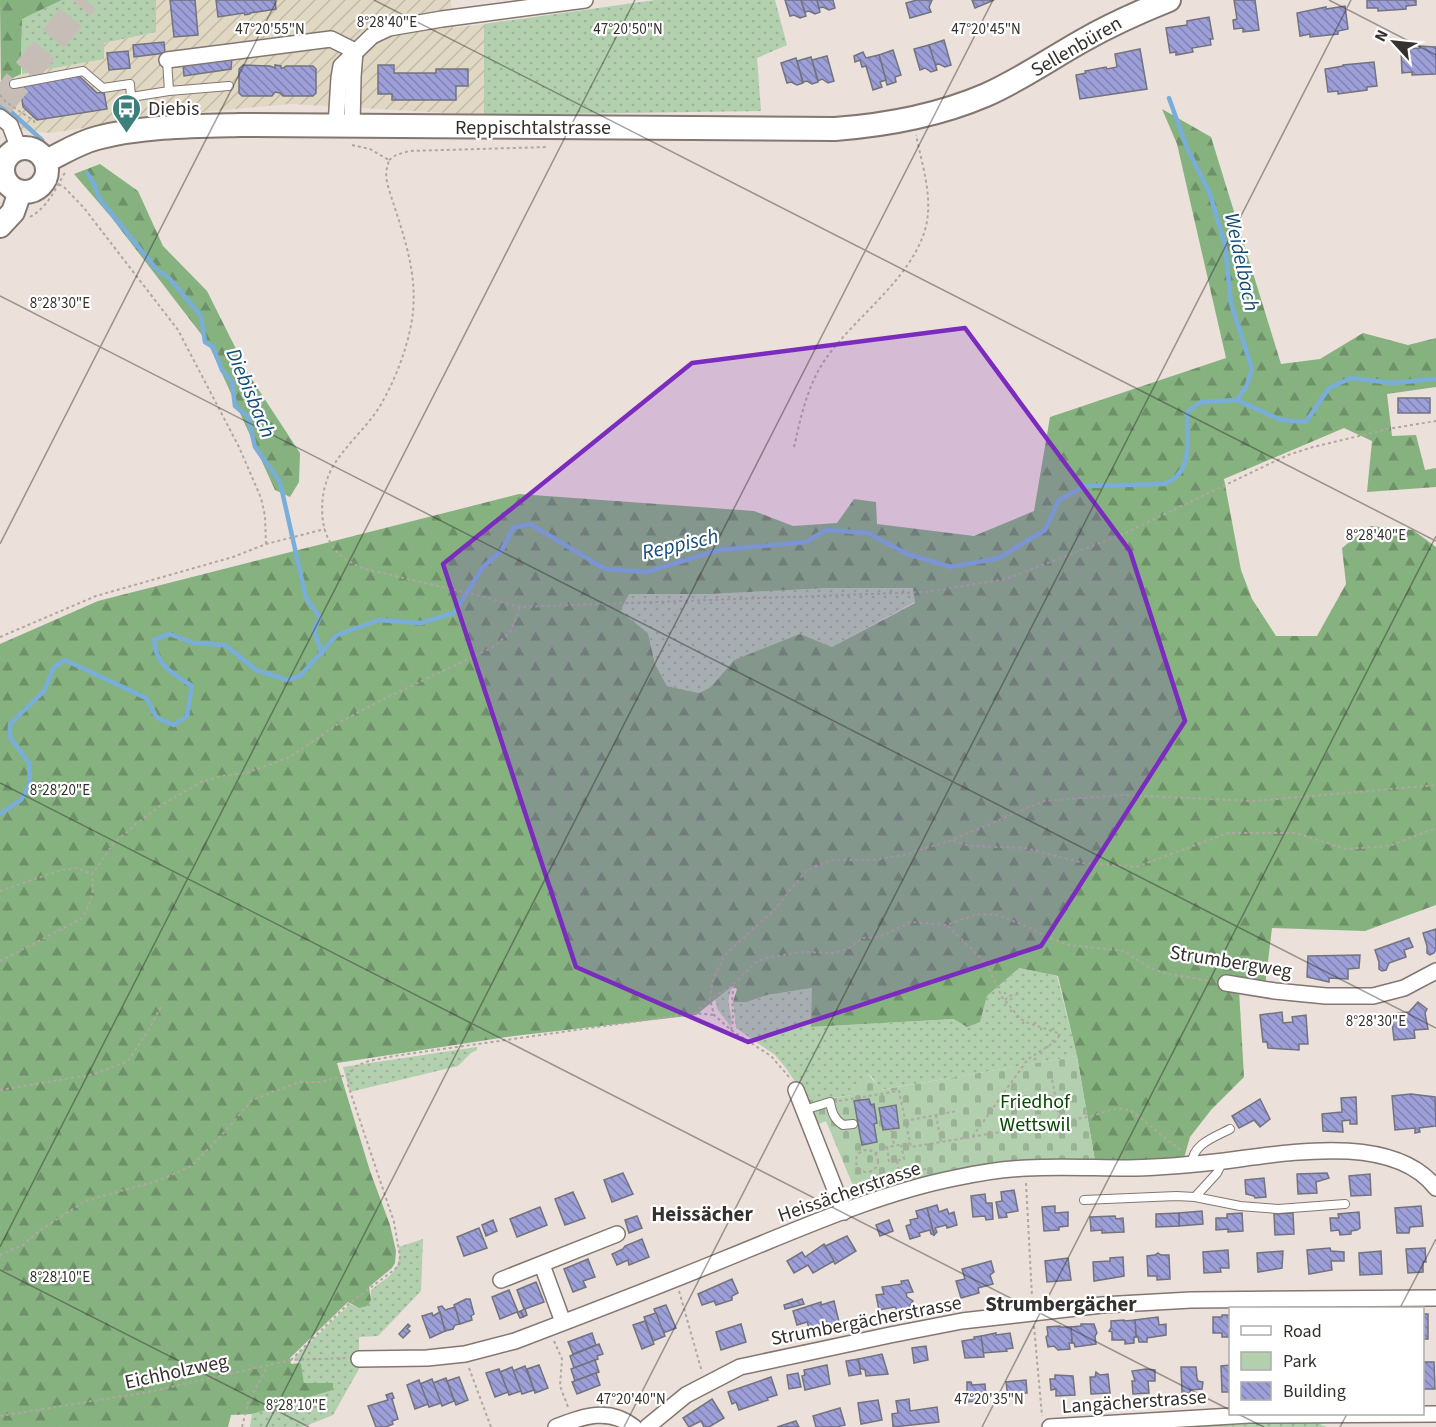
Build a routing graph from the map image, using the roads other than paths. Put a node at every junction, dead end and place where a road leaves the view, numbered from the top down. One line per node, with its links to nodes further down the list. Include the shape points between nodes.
1 (585, 0): 3 (street, via 389,28)
2 (1169, 0): 5 (main road, Sellenbüren, via 1127,16)
3 (355, 51): 4 (street, via 331,39); 10 (street); 10 (street, via 342,66 339,78)
4 (167, 60): 8 (lane)
5 (1017, 80): 10 (main road, Reppischtalstrasse, via 957,107 914,119 835,129)
6 (14, 84): 8 (lane, via 83,70 104,88 130,84 131,97)
7 (229, 86): 8 (lane)
8 (169, 91)
9 (0, 117): 11 (street, via 10,125)
10 (344, 131): 13 (main road, Reppischtalstrasse, via 241,125 165,128 77,145)
11 (19, 148): 12 (main road, via 6,159); 13 (main road, via 38,152)
12 (1, 170): 14 (main road, via 6,182)
13 (50, 174): 14 (main road, Reppischtalstrasse, via 39,188)
14 (20, 192): 15 (main road, via 13,212)
15 (0, 226)
16 (1436, 971): 17 (street, Strumbergweg, via 1404,988 1373,996 1326,996)
17 (1226, 983)
18 (796, 1090): 19 (street)
19 (804, 1110): 20 (lane, via 830,1102 837,1121); 29 (street)
20 (853, 1124)
21 (1230, 1129): 23 (lane, via 1201,1144)
22 (1223, 1161): 23 (street, Heissächerstrasse); 24 (street, Heissächerstrasse, via 1340,1151 1381,1155); 26 (lane)
23 (1192, 1164): 29 (street, Heissächerstrasse, via 1002,1170 945,1180)
24 (1431, 1172): 25 (street, Heissächerstrasse)
25 (1436, 1188)
26 (1195, 1197): 27 (lane); 28 (lane, via 1278,1209)
27 (1084, 1200)
28 (1345, 1204)
29 (844, 1212): 34 (street, Heissächerstrasse)
30 (617, 1234): 31 (street)
31 (542, 1265): 32 (street); 34 (street)
32 (501, 1281)
33 (1436, 1298): 41 (street, Strumbergächerstrasse, via 1191,1299 962,1321 740,1367 686,1395)
34 (563, 1322): 35 (street, Heissächerstrasse, via 515,1341 465,1354)
35 (359, 1359)
36 (1423, 1415): 37 (street, Langächerstrasse)
37 (1342, 1421): 38 (street, Langächerstrasse, via 1249,1415)
38 (1046, 1423)
39 (556, 1427): 40 (street, via 584,1416 607,1414)
40 (634, 1427)
41 (647, 1427)

